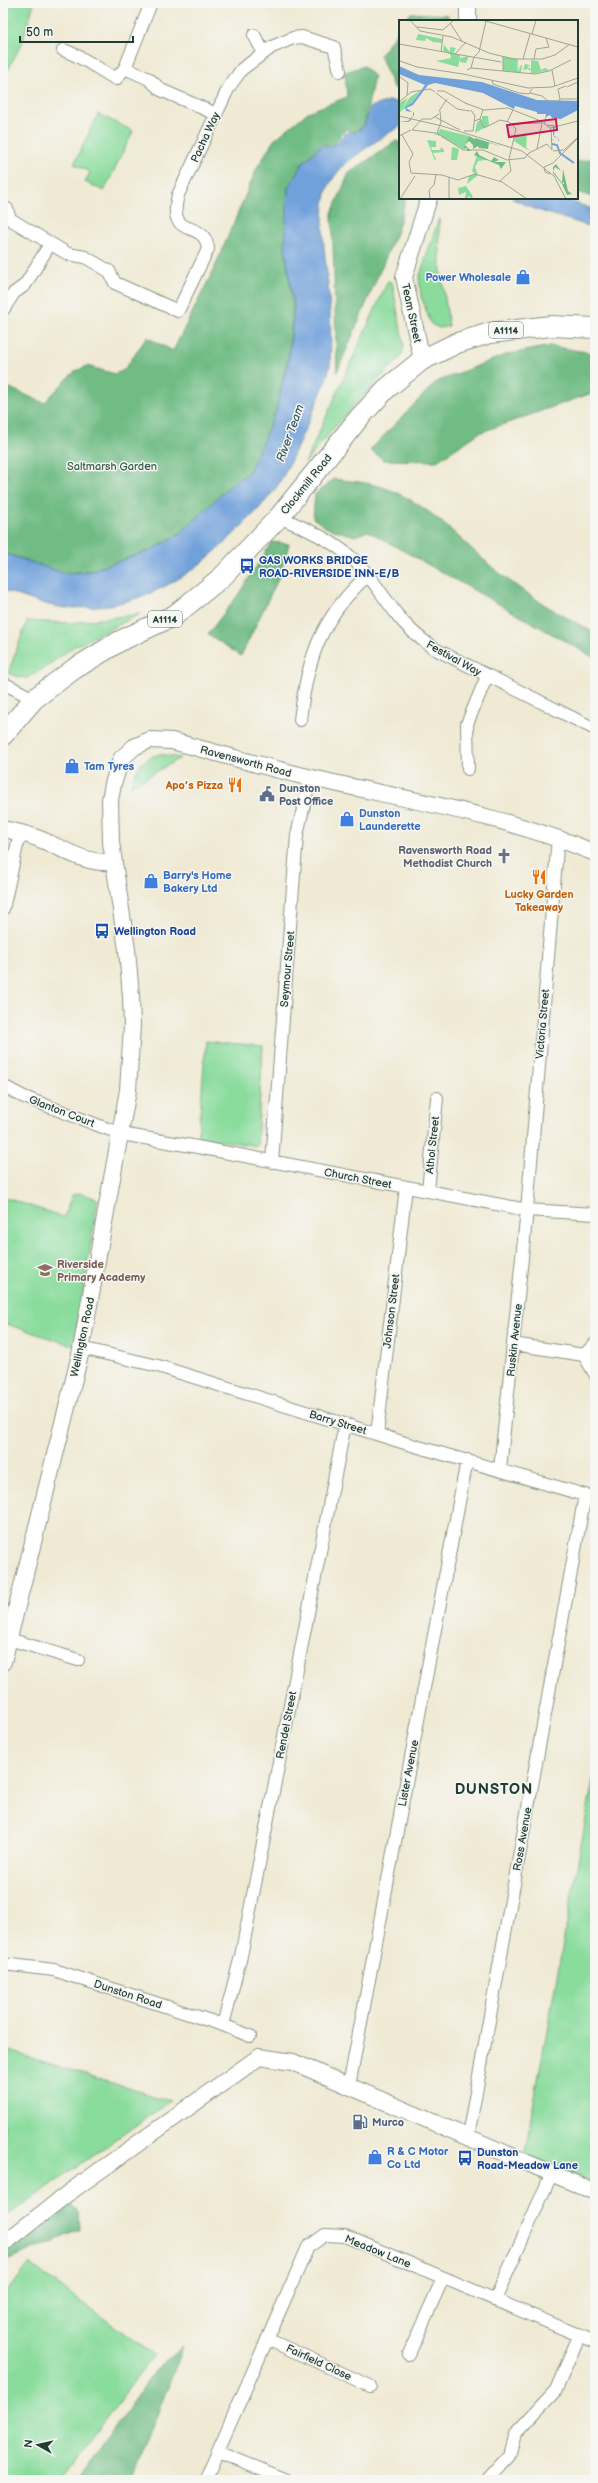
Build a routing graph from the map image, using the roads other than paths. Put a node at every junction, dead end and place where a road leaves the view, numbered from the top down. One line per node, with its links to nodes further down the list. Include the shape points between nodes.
1 (151, 3): 7 (street)
2 (468, 3): 3 (street)
3 (468, 20)
4 (254, 35): 6 (street)
5 (63, 50): 7 (street, via 80,56 89,65 116,79)
6 (264, 53): 8 (street, Pacha Way, via 293,38 302,37 334,47); 9 (street, Pacha Way, via 235,77)
7 (125, 68): 9 (street, via 149,79 161,90)
8 (340, 71)
9 (216, 114): 12 (street, Pacha Way, via 178,195 175,208 174,216 178,222 202,235 208,249 178,311 115,283 109,271 84,257 68,254)
10 (429, 199): 15 (street, Team Street, via 405,271 404,284)
11 (3, 206): 12 (street, via 7,209 10,219)
12 (50, 244): 13 (street, via 25,286 14,294)
13 (3, 310)
14 (595, 328): 15 (main road, Clockmill Road / A1114, via 550,326 490,333 457,343)
15 (422, 360): 16 (main road, Clockmill Road / A1114, via 402,374 373,403)
16 (279, 517): 17 (street, Festival Way, via 334,544); 20 (main road, Clockmill Road / A1114, via 222,577 175,615 120,640 74,669)
17 (368, 575): 18 (street, Festival Way, via 396,614 419,638 435,650); 21 (street, via 340,604 318,640 304,684)
18 (487, 676): 22 (street, Festival Way); 24 (street, via 467,724)
19 (3, 683): 20 (street)
20 (34, 699): 23 (main road, A1114)
21 (300, 720)
22 (595, 728)
23 (3, 735)
24 (468, 769)
25 (117, 770): 26 (street, Ravensworth Road, via 121,760 134,747 160,740); 31 (street, Wellington Road, via 110,800)
26 (310, 778): 29 (street, Ravensworth Road, via 473,813); 36 (street, Seymour Street, via 297,835)
27 (3, 829): 28 (street)
28 (20, 832): 31 (street, via 85,860); 32 (street)
29 (558, 837): 30 (street, Ravensworth Road); 39 (street, Victoria Street)
30 (595, 852)
31 (113, 862): 35 (street, Wellington Road, via 127,950 132,1026 130,1070)
32 (3, 909)
33 (3, 1086): 35 (street, Glanton Court, via 24,1097)
34 (437, 1098): 38 (street, Athol Street)
35 (121, 1134): 36 (street, Church Street); 43 (street, Wellington Road)
36 (272, 1162): 37 (street, Church Street)
37 (406, 1187): 38 (street, Church Street); 47 (street, Johnson Street)
38 (428, 1192): 39 (street, Church Street)
39 (527, 1210): 40 (street, Church Street); 41 (street, Ruskin Avenue)
40 (595, 1214)
41 (513, 1344): 44 (street); 49 (street, Ruskin Avenue)
42 (595, 1344): 44 (street)
43 (81, 1348): 46 (street, Barry Street, via 158,1366); 51 (street, Wellington Road)
44 (584, 1355): 45 (street)
45 (595, 1374)
46 (345, 1424): 47 (street, Barry Street); 55 (street, Rendel Street, via 241,1956)
47 (377, 1434): 48 (street, Barry Street)
48 (467, 1460): 49 (street, Barry Street); 57 (street, Lister Avenue)
49 (500, 1469): 50 (street, Barry Street)
50 (590, 1496): 58 (street, Ross Avenue)
51 (9, 1639): 52 (street); 53 (street, Wellington Road)
52 (78, 1660)
53 (3, 1662)
54 (3, 1964): 55 (street, Dunston Road, via 54,1970)
55 (224, 2025): 56 (street, Dunston Road)
56 (250, 2036)
57 (349, 2086): 58 (street); 61 (street, via 293,2062 259,2057 67,2194)
58 (468, 2136): 59 (street)
59 (552, 2173): 60 (street); 63 (street)
60 (595, 2192)
61 (3, 2244)
62 (443, 2278): 63 (street, Meadow Lane); 65 (street, Meadow Lane, via 345,2236 325,2235 308,2247); 67 (street)
63 (495, 2300): 64 (street, Meadow Lane)
64 (579, 2336): 66 (street, Meadow Lane); 72 (street, via 556,2390 515,2434 509,2456)
65 (267, 2339): 68 (street, Fairfield Close); 69 (street, Meadow Lane)
66 (595, 2342)
67 (409, 2354)
68 (370, 2386)
69 (218, 2452): 70 (street, Meadow Lane); 71 (street)
70 (205, 2480)
71 (287, 2480)
72 (488, 2480)

